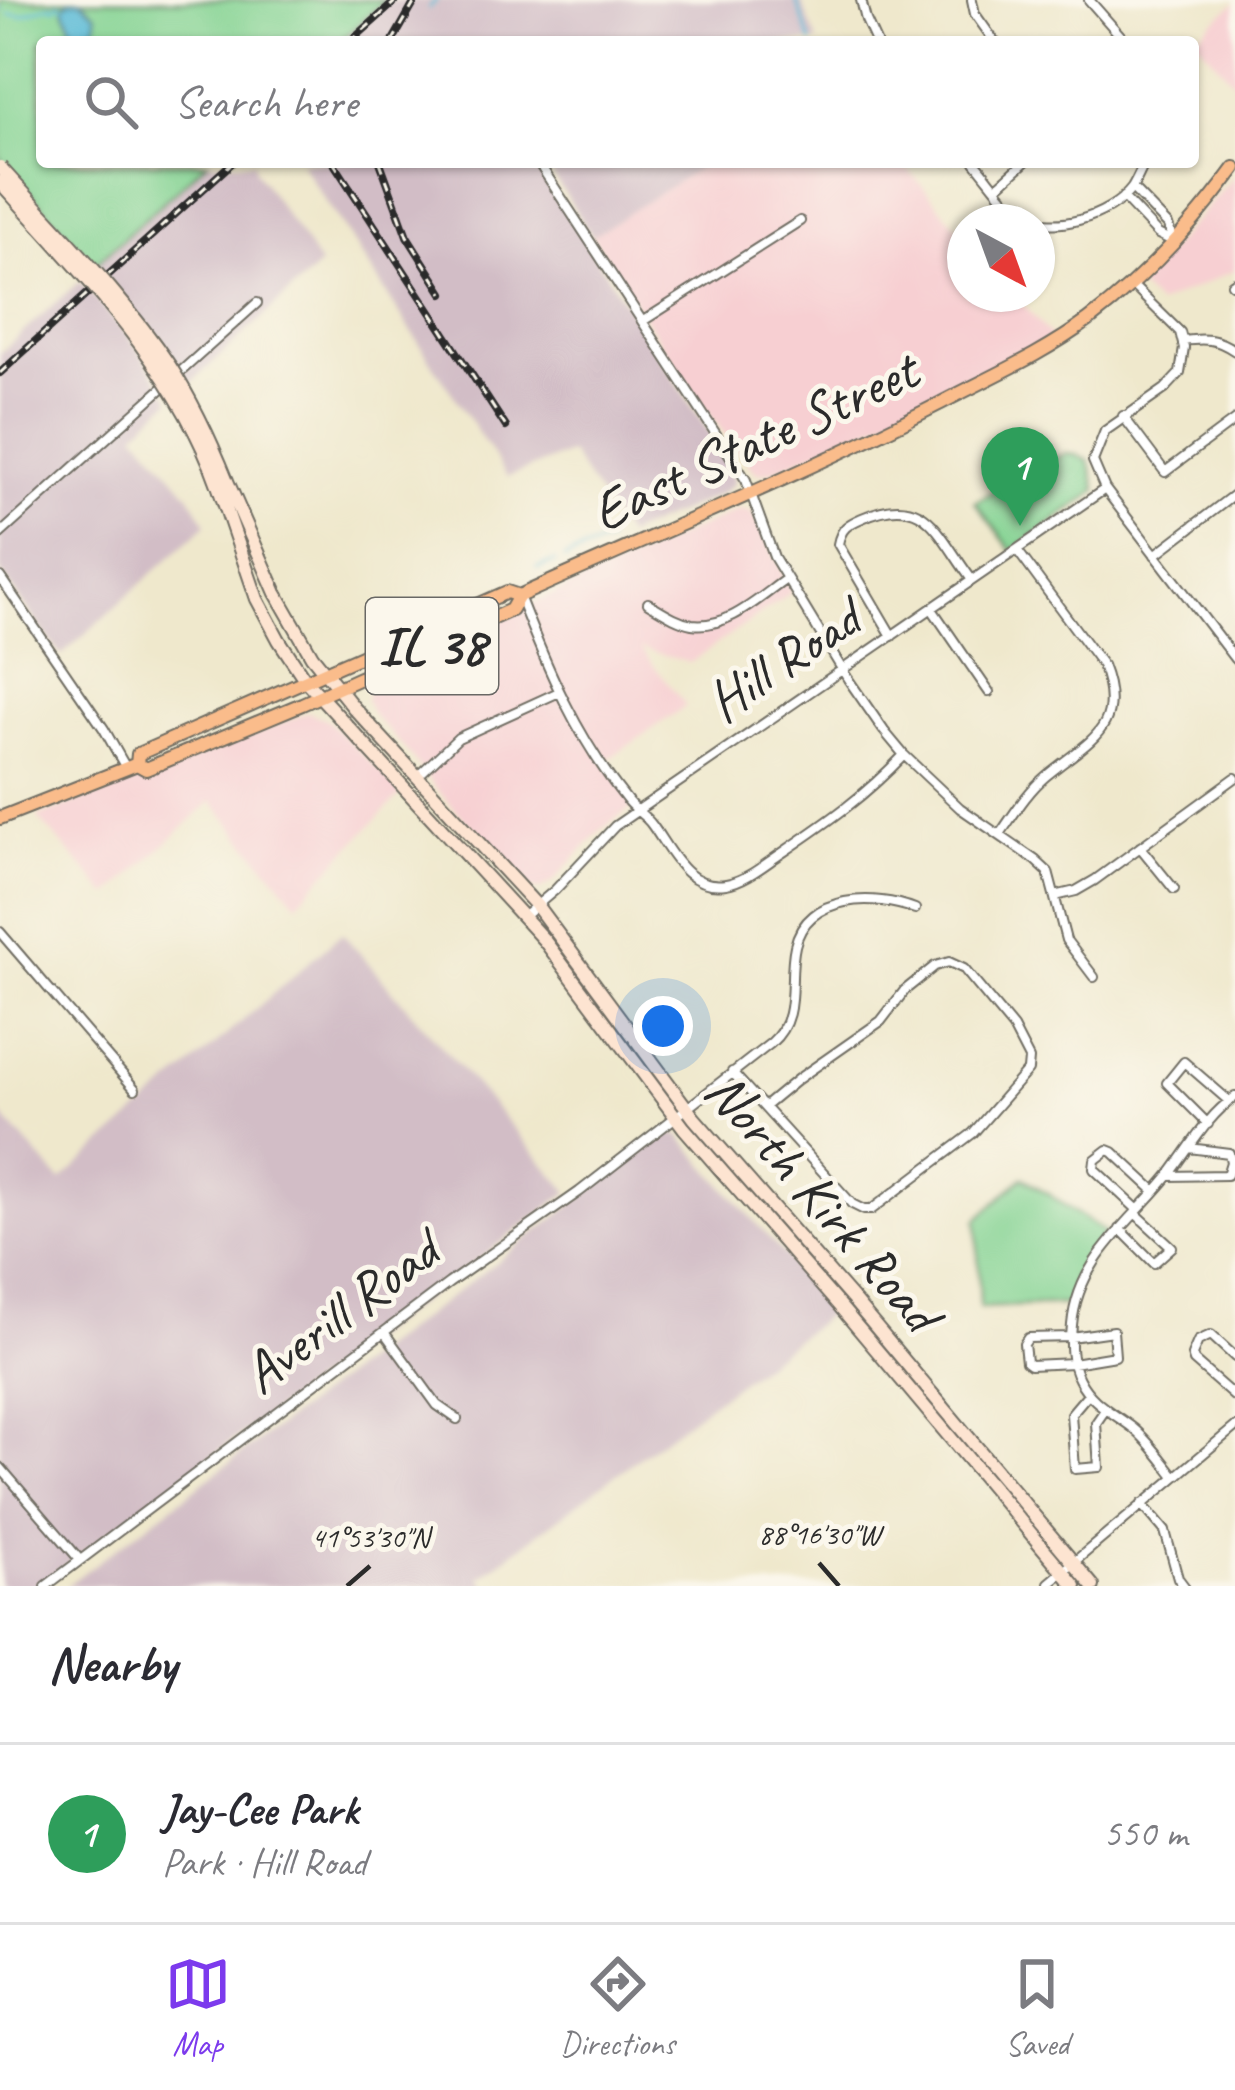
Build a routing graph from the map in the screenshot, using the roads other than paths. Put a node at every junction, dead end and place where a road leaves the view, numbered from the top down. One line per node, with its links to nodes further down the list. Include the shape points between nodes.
1 (862, 0): 4 (street)
2 (972, 0): 5 (street)
3 (1089, 0): 6 (street)
4 (873, 36)
5 (991, 36)
6 (1121, 36)
7 (0, 167): 26 (main road, North Kirk Road, bridge, via 160,353 202,422)
8 (542, 168): 21 (street)
9 (980, 168): 14 (street)
10 (1018, 168): 14 (street)
11 (1142, 168): 15 (street)
12 (1235, 169): 18 (main road, East State Street / IL 38)
13 (0, 182): 26 (main road, North Kirk Road, bridge, via 144,346)
14 (997, 187): 16 (street, via 1020,214 1052,225 1084,219)
15 (1132, 188): 16 (street); 18 (street)
16 (1123, 197): 18 (street)
17 (800, 221): 21 (street)
18 (1174, 242): 19 (main road, East State Street / IL 38)
19 (1132, 285): 22 (street); 28 (main road, East State Street / IL 38, via 1043,350)
20 (257, 303): 30 (street)
21 (643, 321): 28 (street)
22 (1184, 340): 23 (street, via 1207,338); 24 (street, via 1178,375)
23 (1235, 351)
24 (1123, 416): 25 (street, via 1165,472); 27 (street, via 1094,455)
25 (1235, 420)
26 (222, 483): 44 (main road, North Kirk Road); 45 (main road, North Kirk Road, via 257,599)
27 (1105, 489): 31 (street, Hill Road); 32 (street)
28 (752, 491): 34 (street); 36 (main road, East State Street / IL 38)
29 (1235, 494): 32 (street)
30 (0, 534)
31 (1017, 550): 35 (street, Hill Road); 56 (street, via 1102,665 1111,706 1103,729 1029,792)
32 (1155, 555): 41 (street)
33 (0, 578): 51 (street)
34 (786, 579): 37 (street, via 713,623 693,624); 43 (street)
35 (971, 580): 38 (street, Hill Road); 39 (street, via 920,512 894,506 850,523 838,544)
36 (519, 596): 44 (main road, East State Street / IL 38, via 507,592); 46 (main road, East State Street / IL 38, via 512,610); 47 (street)
37 (648, 603)
38 (932, 609): 39 (street, Hill Road); 48 (street)
39 (892, 636): 43 (street, Hill Road)
40 (1235, 638): 41 (street)
41 (1225, 645): 42 (street)
42 (1235, 659)
43 (842, 671): 50 (street); 54 (street, Hill Road)
44 (325, 672): 45 (main road, East State Street / IL 38); 46 (main road, North Kirk Road)
45 (306, 681): 49 (main road, North Kirk Road); 51 (main road, East State Street / IL 38, via 138,754)
46 (338, 688): 49 (main road, East State Street / IL 38); 52 (main road, North Kirk Road)
47 (560, 692): 52 (street, via 458,738); 54 (street)
48 (989, 692)
49 (318, 696): 51 (main road, East State Street / IL 38, via 146,769); 62 (main road, North Kirk Road)
50 (904, 755): 54 (street, via 850,807 724,885 698,881 677,865); 56 (street)
51 (132, 766): 55 (main road, East State Street / IL 38)
52 (418, 776): 60 (main road, North Kirk Road)
53 (1235, 778): 57 (street)
54 (638, 811): 60 (street, Hill Road)
55 (0, 818)
56 (1000, 835): 59 (street, via 1048,872)
57 (1140, 847): 58 (street); 59 (street, via 1076,891)
58 (1174, 889)
59 (1055, 896): 64 (street, via 1066,940)
60 (537, 906): 62 (street, Hill Road); 69 (main road, North Kirk Road)
61 (915, 909): 65 (street, Averill Road, via 843,900 810,921 795,946 787,1027)
62 (523, 916): 69 (main road, North Kirk Road)
63 (0, 932): 66 (street)
64 (1094, 977)
65 (733, 1072): 68 (street); 69 (street, Averill Road)
66 (135, 1089)
67 (1232, 1099): 70 (street); 70 (street, via 1184,1062 1166,1083)
68 (764, 1107): 68 (street, via 881,1021 913,982 942,963 970,976 1029,1059 1023,1078 973,1133 872,1210 852,1204)
69 (680, 1112): 76 (street, Averill Road); 89 (main road, North Kirk Road)
70 (1208, 1124): 71 (street)
71 (1189, 1148): 72 (street); 72 (street, via 1229,1153 1227,1175)
72 (1168, 1176): 73 (street)
73 (1155, 1191): 74 (street); 74 (street, via 1113,1152 1095,1160 1094,1169)
74 (1136, 1212): 75 (street); 75 (street, via 1172,1247 1154,1263)
75 (1120, 1229): 77 (street, via 1076,1295)
76 (384, 1332): 83 (street, via 437,1405); 88 (street, Averill Road)
77 (1071, 1336): 79 (street); 79 (street, via 1113,1331 1114,1356); 79 (street, via 1028,1337 1024,1344 1030,1365)
78 (1235, 1357): 81 (street, via 1211,1335 1192,1355)
79 (1073, 1363): 80 (street)
80 (1088, 1394): 82 (street); 82 (street, via 1071,1414 1075,1469 1099,1467 1096,1424)
81 (1235, 1397)
82 (1105, 1410): 86 (street, via 1139,1433)
83 (457, 1419)
84 (1235, 1427): 86 (street)
85 (0, 1467): 88 (street)
86 (1175, 1476): 87 (street)
87 (1142, 1504): 89 (street); 94 (street, via 1165,1532)
88 (80, 1560): 91 (street, Averill Road)
89 (1068, 1567): 90 (street); 92 (main road, North Kirk Road); 93 (main road, North Kirk Road)
90 (1049, 1583)
91 (46, 1586)
92 (1075, 1586)
93 (1093, 1586)
94 (1184, 1586)

